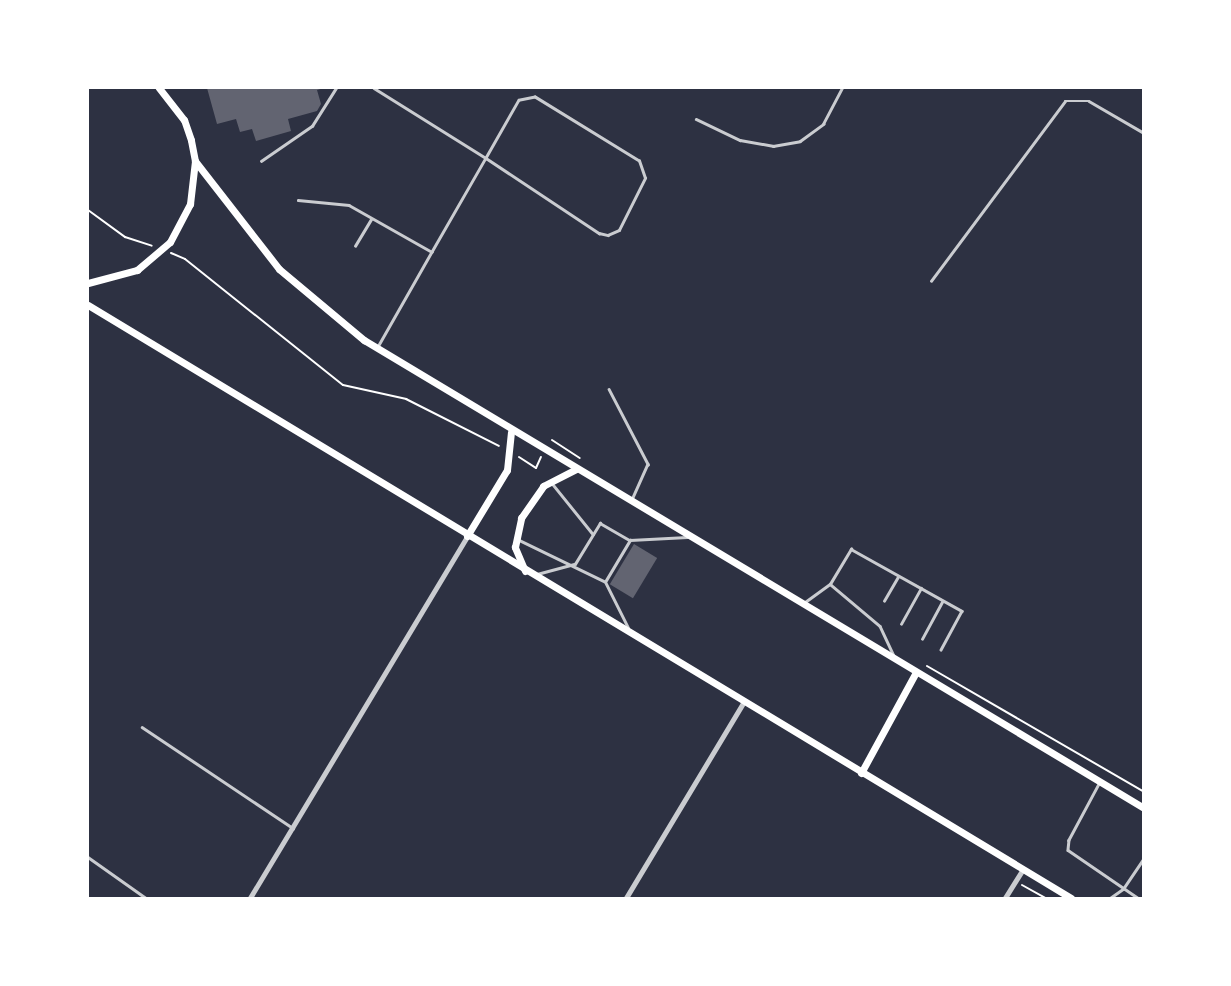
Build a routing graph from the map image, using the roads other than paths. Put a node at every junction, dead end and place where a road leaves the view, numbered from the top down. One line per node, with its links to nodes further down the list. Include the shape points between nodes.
1 (159, 88): 6 (main road)
2 (168, 88): 6 (main road)
3 (336, 88): 11 (lane, via 312,126)
4 (374, 88): 9 (lane)
5 (842, 88): 7 (lane, via 823,124 800,141 773,146 740,140)
6 (173, 103): 10 (main road, via 184,121)
7 (696, 119)
8 (1143, 133): 16 (lane, via 1089,101 1065,101)
9 (486, 159): 9 (lane, via 519,100 535,97 639,160 645,178 619,230 608,235); 15 (lane)
10 (195, 161): 17 (main road, via 190,204 170,242 136,270); 19 (main road, via 279,269 332,317)
11 (261, 161)
12 (298, 200): 13 (lane, via 342,203)
13 (372, 218): 14 (lane); 15 (lane)
14 (355, 246)
15 (432, 252): 19 (lane)
16 (931, 281)
17 (88, 283)
18 (88, 305): 26 (main road)
19 (377, 348): 21 (main road)
20 (610, 389): 24 (lane, via 648,464)
21 (511, 432): 22 (main road); 26 (main road, via 507,470)
22 (576, 469): 23 (main road); 24 (main road)
23 (550, 481): 25 (lane); 28 (main road, via 533,497)
24 (631, 502): 27 (main road)
25 (593, 534): 29 (lane, via 600,523); 30 (lane)
26 (467, 536): 31 (main road); 50 (street)
27 (687, 537): 29 (lane); 38 (main road)
28 (515, 539): 30 (lane); 31 (main road)
29 (630, 540): 33 (lane)
30 (575, 564): 31 (lane); 33 (lane)
31 (528, 573): 40 (main road)
32 (898, 575): 34 (lane, via 852,549); 35 (lane); 37 (lane)
33 (605, 582): 40 (lane)
34 (830, 584): 38 (lane); 43 (lane, via 880,626)
35 (921, 588): 36 (lane); 39 (lane)
36 (943, 600): 41 (lane); 42 (lane, via 962,611)
37 (884, 601)
38 (800, 605): 43 (main road)
39 (901, 624)
40 (631, 635): 45 (main road)
41 (922, 639)
42 (941, 650)
43 (896, 663): 44 (main road)
44 (915, 674): 47 (main road); 48 (main road)
45 (744, 702): 47 (main road); 57 (street)
46 (142, 727): 50 (lane)
47 (861, 773): 53 (main road)
48 (1099, 784): 49 (main road); 54 (lane, via 1068,850)
49 (1143, 808)
50 (292, 828): 56 (street)
51 (88, 857): 55 (lane)
52 (1143, 858): 54 (lane)
53 (1023, 869): 58 (street); 59 (main road)
54 (1123, 889): 60 (lane); 61 (lane)
55 (146, 898)
56 (250, 898)
57 (626, 898)
58 (1005, 898)
59 (1071, 898)
60 (1110, 898)
61 (1138, 898)

